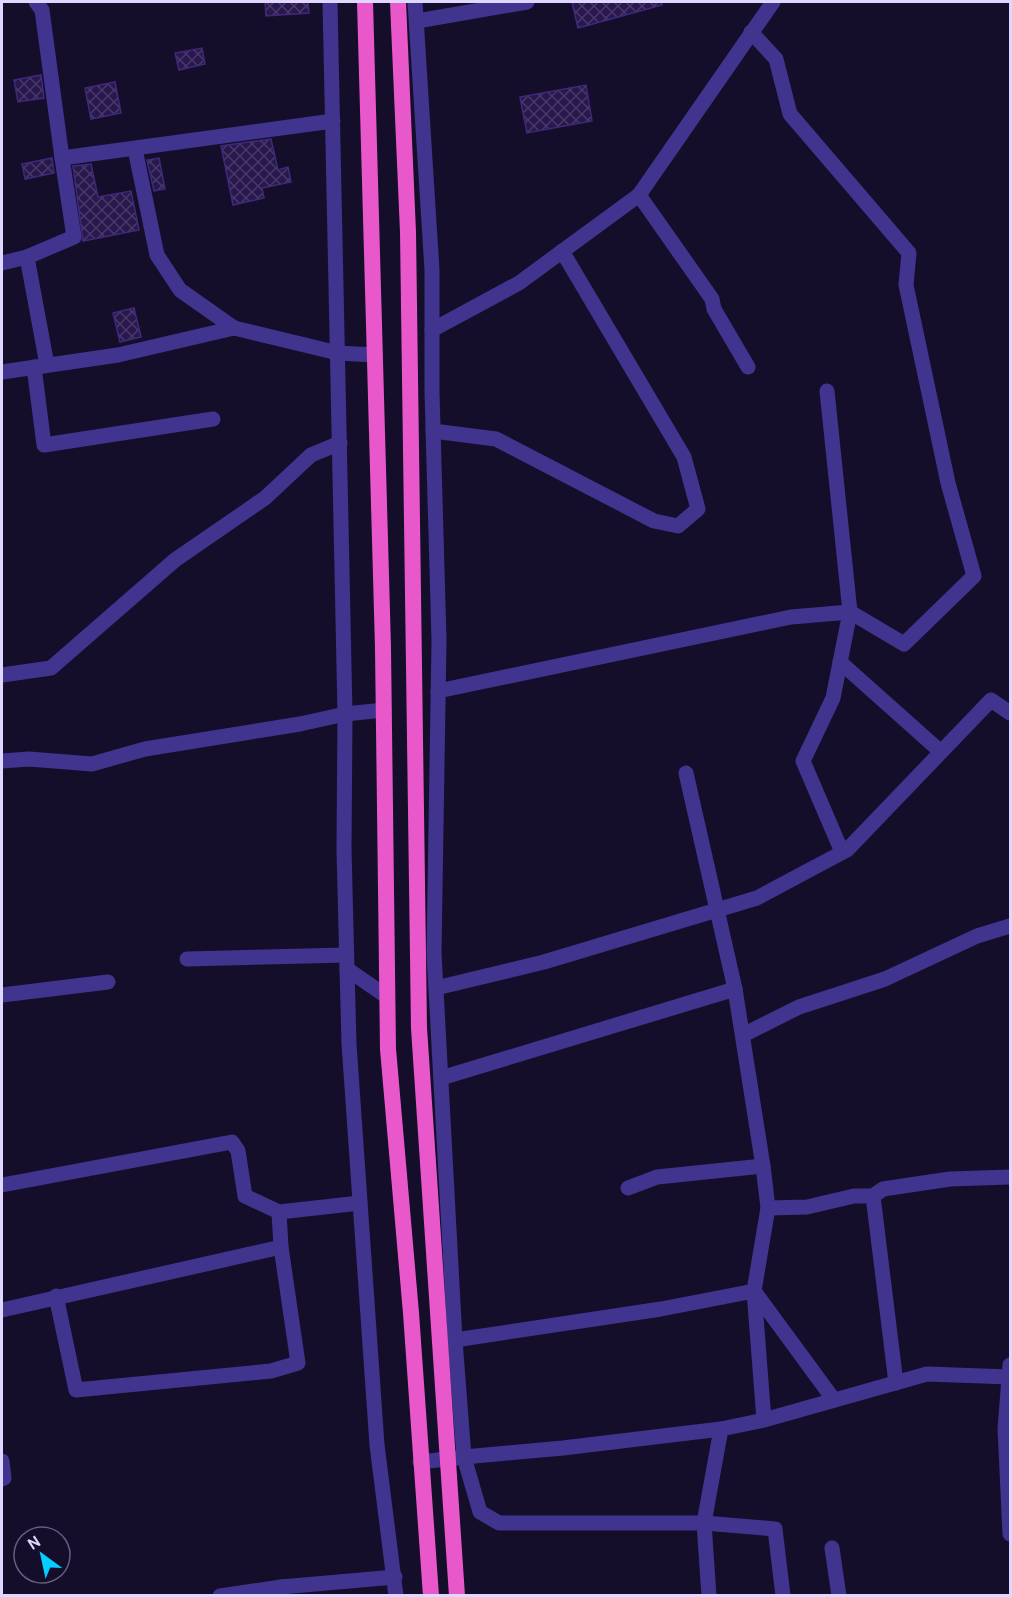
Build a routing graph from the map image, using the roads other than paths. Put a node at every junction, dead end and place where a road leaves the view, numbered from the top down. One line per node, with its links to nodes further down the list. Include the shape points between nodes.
1 (36, 2): 12 (street, via 42,10)
2 (330, 2): 10 (street)
3 (365, 2): 20 (highway)
4 (398, 2): 24 (highway, via 408,232)
5 (415, 2): 8 (street)
6 (527, 2): 8 (street)
7 (773, 2): 9 (street)
8 (417, 21): 18 (street)
9 (752, 32): 13 (street); 30 (street, via 776,58 790,114 909,253 906,285 948,483 974,576 904,644)
10 (333, 121): 11 (street); 19 (street)
11 (135, 149): 12 (street); 17 (street, via 157,255 180,290)
12 (62, 158): 15 (street, via 74,237)
13 (639, 195): 14 (street); 22 (street, via 712,300)
14 (562, 250): 18 (street, via 519,282); 28 (street, via 684,457 698,509 678,526 654,521 496,439)
15 (27, 257): 16 (street); 21 (street)
16 (2, 263)
17 (234, 328): 19 (street); 21 (street, via 118,355)
18 (432, 330): 26 (street)
19 (338, 353): 20 (street); 29 (street)
20 (375, 355): 34 (highway)
21 (41, 366): 23 (street); 27 (street, via 44,445)
22 (748, 368)
23 (2, 372)
24 (409, 379): 26 (street); 46 (highway)
25 (827, 391): 30 (street)
26 (432, 392): 28 (street)
27 (213, 419)
28 (433, 431): 33 (street)
29 (340, 444): 32 (street, via 311,455 265,498 175,560 51,668); 36 (street)
30 (850, 612): 31 (street); 33 (street, via 791,617)
31 (840, 662): 37 (street); 40 (street, via 833,698 802,761)
32 (2, 675)
33 (438, 691): 43 (street)
34 (384, 710): 36 (street); 51 (highway)
35 (1011, 713): 37 (street, via 991,700)
36 (345, 714): 38 (street, via 145,749 92,764); 45 (street)
37 (941, 752): 40 (street)
38 (2, 761)
39 (686, 773): 41 (street)
40 (842, 852): 41 (street, via 757,898)
41 (717, 909): 48 (street, via 544,962); 49 (street)
42 (1011, 926): 52 (street, via 978,936 885,979 799,1007)
43 (434, 953): 46 (street); 48 (street)
44 (187, 959): 45 (street)
45 (347, 962): 51 (street); 59 (street)
46 (417, 964): 73 (highway)
47 (108, 982): 50 (street)
48 (436, 988): 53 (street)
49 (735, 989): 52 (street); 53 (street)
50 (2, 995)
51 (386, 996): 75 (highway)
52 (742, 1035): 54 (street)
53 (441, 1078): 66 (street)
54 (763, 1166): 57 (street, via 657,1177); 60 (street)
55 (1011, 1177): 58 (street, via 950,1179 883,1189)
56 (2, 1185): 61 (street, via 232,1142 238,1151 245,1196)
57 (628, 1188)
58 (873, 1196): 60 (street, via 854,1196 807,1208); 68 (street)
59 (360, 1203): 61 (street); 81 (street, via 377,1445)
60 (768, 1208): 63 (street)
61 (279, 1212): 62 (street)
62 (281, 1247): 64 (street); 64 (street, via 298,1364 271,1371 76,1390)
63 (754, 1291): 66 (street); 69 (street); 70 (street)
64 (56, 1296): 65 (street)
65 (2, 1310)
66 (455, 1340): 72 (street)
67 (1010, 1373): 68 (street, via 927,1374); 77 (street, via 1005,1429)
68 (896, 1383): 69 (street)
69 (834, 1400): 70 (street)
70 (764, 1420): 71 (street)
71 (721, 1429): 72 (street); 78 (street)
72 (464, 1457): 73 (street); 78 (street, via 480,1512 500,1523)
73 (447, 1458): 75 (street); 86 (highway)
74 (2, 1461): 76 (street)
75 (420, 1462): 85 (highway)
76 (2, 1479)
77 (1009, 1516): 79 (street)
78 (704, 1523): 87 (street); 88 (street, via 775,1529)
79 (1011, 1534)
80 (832, 1548): 89 (street)
81 (395, 1577): 82 (street); 84 (street)
82 (282, 1591): 83 (street)
83 (220, 1596)
84 (396, 1596)
85 (431, 1596)
86 (457, 1596)
87 (709, 1596)
88 (783, 1596)
89 (839, 1596)

